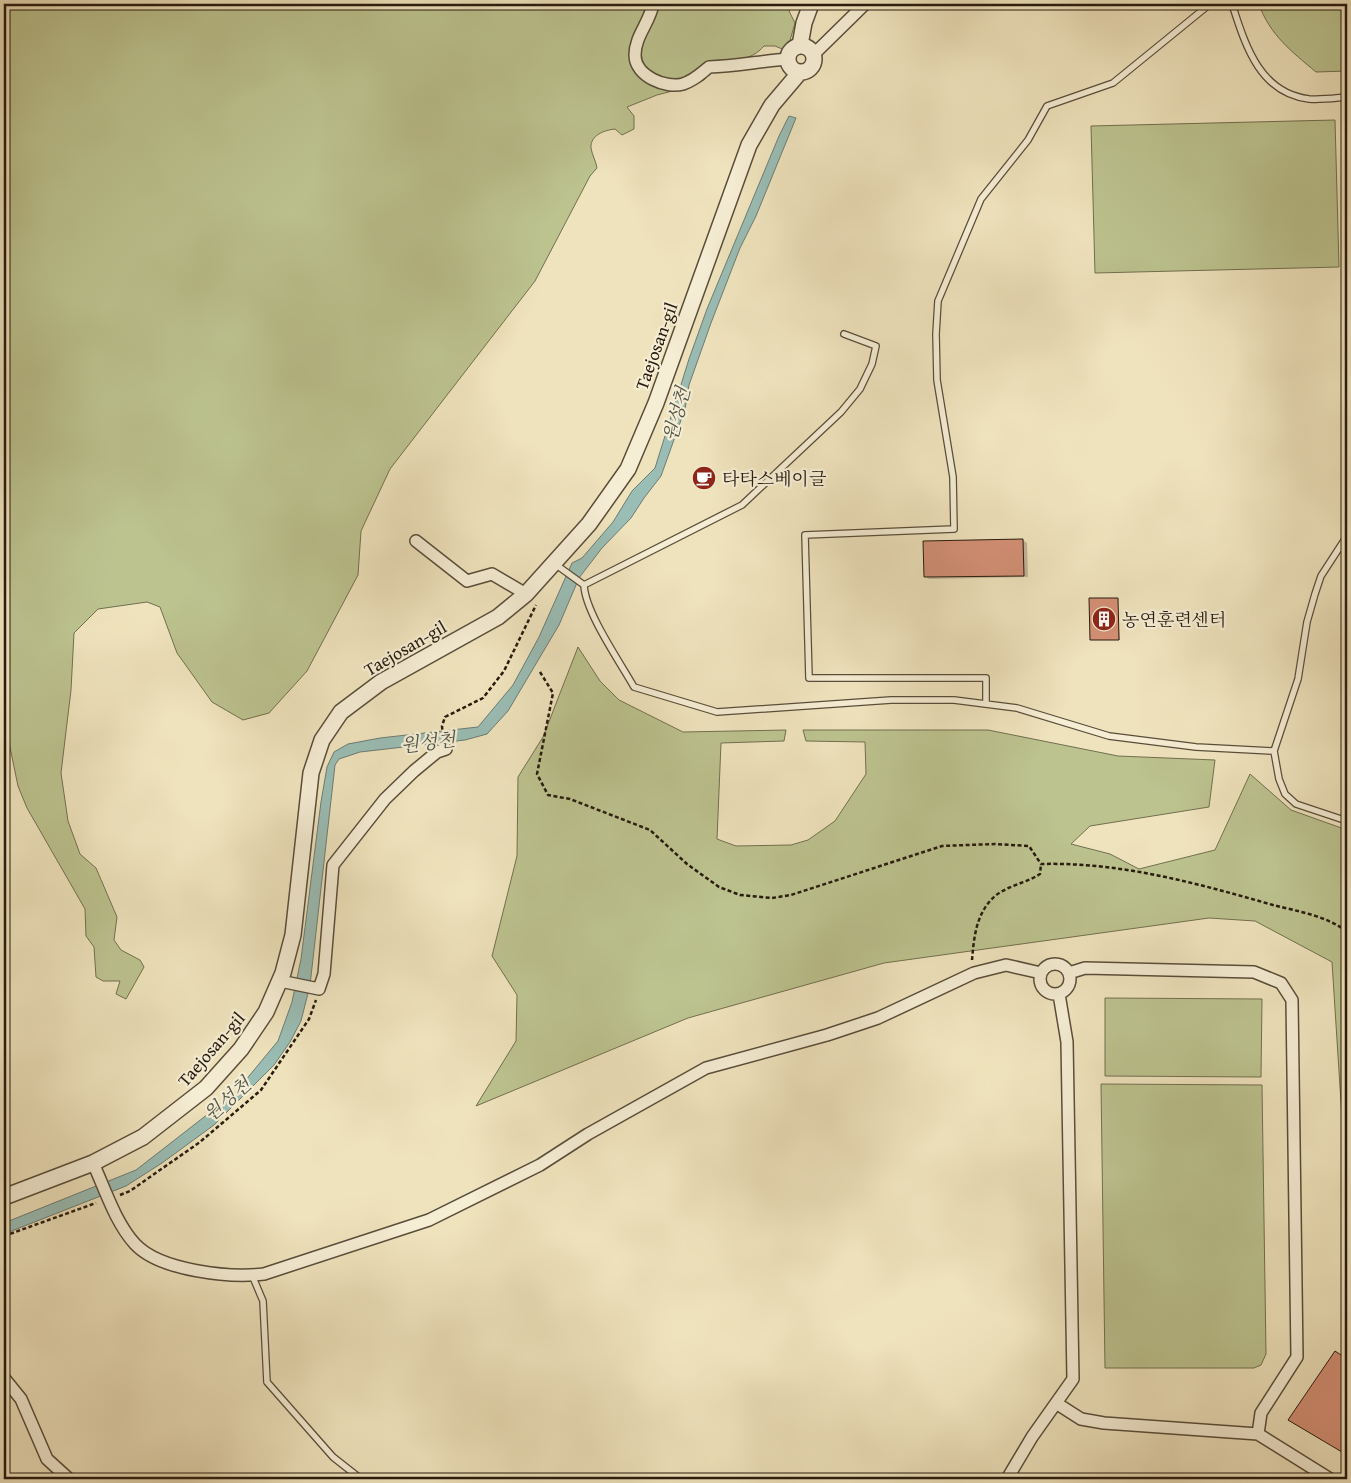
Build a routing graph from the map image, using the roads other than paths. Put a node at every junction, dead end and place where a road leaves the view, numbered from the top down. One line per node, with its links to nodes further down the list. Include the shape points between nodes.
1 (653, 4): 8 (street, via 637,41 635,57 647,76 661,82 683,84 698,78 709,67 746,66 760,61)
2 (812, 4): 6 (street)
3 (865, 4): 7 (street)
4 (1210, 4): 17 (lane, via 1113,83 1047,106 1028,140 981,199 938,301 937,380 952,477 954,529 805,535 809,678 986,678)
5 (1232, 4): 10 (lane, via 1246,48 1271,81 1309,99)
6 (800, 45): 7 (street); 8 (street, via 790,52)
7 (814, 54): 9 (street, via 812,67)
8 (788, 59): 9 (street, via 793,69)
9 (800, 72): 14 (street, Taejosan-gil, via 772,104 750,146 656,403 628,469)
10 (1347, 97)
11 (844, 334): 15 (lane, via 876,346 872,364 860,389 841,412 790,462 742,505)
12 (1347, 536): 19 (lane, via 1330,559 1318,585 1307,622 1298,679)
13 (416, 540): 16 (street, via 466,581 492,574)
14 (559, 567): 15 (lane); 16 (street, Taejosan-gil)
15 (582, 584): 17 (lane, via 588,603 634,687 698,707 717,712 891,700 954,700)
16 (533, 597): 23 (street, Taejosan-gil, via 381,682 341,712 322,740 312,773)
17 (986, 704): 19 (lane, via 1017,708 1110,736 1196,747)
18 (446, 749): 23 (street, via 437,752 385,799 333,865 324,974 317,988)
19 (1274, 751): 20 (lane, via 1285,794 1296,804)
20 (1347, 820)
21 (1041, 973): 22 (street, via 1053,964 1062,966); 24 (street, via 1042,988 1051,994); 27 (street, via 1006,965 970,974 878,1018 706,1068 588,1134 540,1165 429,1220)
22 (1069, 973): 24 (street, via 1068,987); 30 (street, via 1085,968 1254,972 1281,983 1292,1000 1297,1356 1261,1413)
23 (286, 981): 25 (street, Taejosan-gil, via 240,1049 206,1088 142,1137)
24 (1059, 994): 29 (street, via 1067,1042 1073,1379)
25 (93, 1162): 26 (street, Taejosan-gil); 27 (street, via 108,1198 136,1246 156,1258 193,1269)
26 (4, 1197)
27 (252, 1276): 32 (lane, via 263,1300 267,1382 333,1457)
28 (4, 1378): 31 (street, via 21,1399 47,1459)
29 (1056, 1403): 30 (street, via 1081,1419 1104,1423); 33 (street)
30 (1258, 1434): 34 (street)
31 (69, 1479)
32 (361, 1479)
33 (1006, 1479)
34 (1330, 1479)

